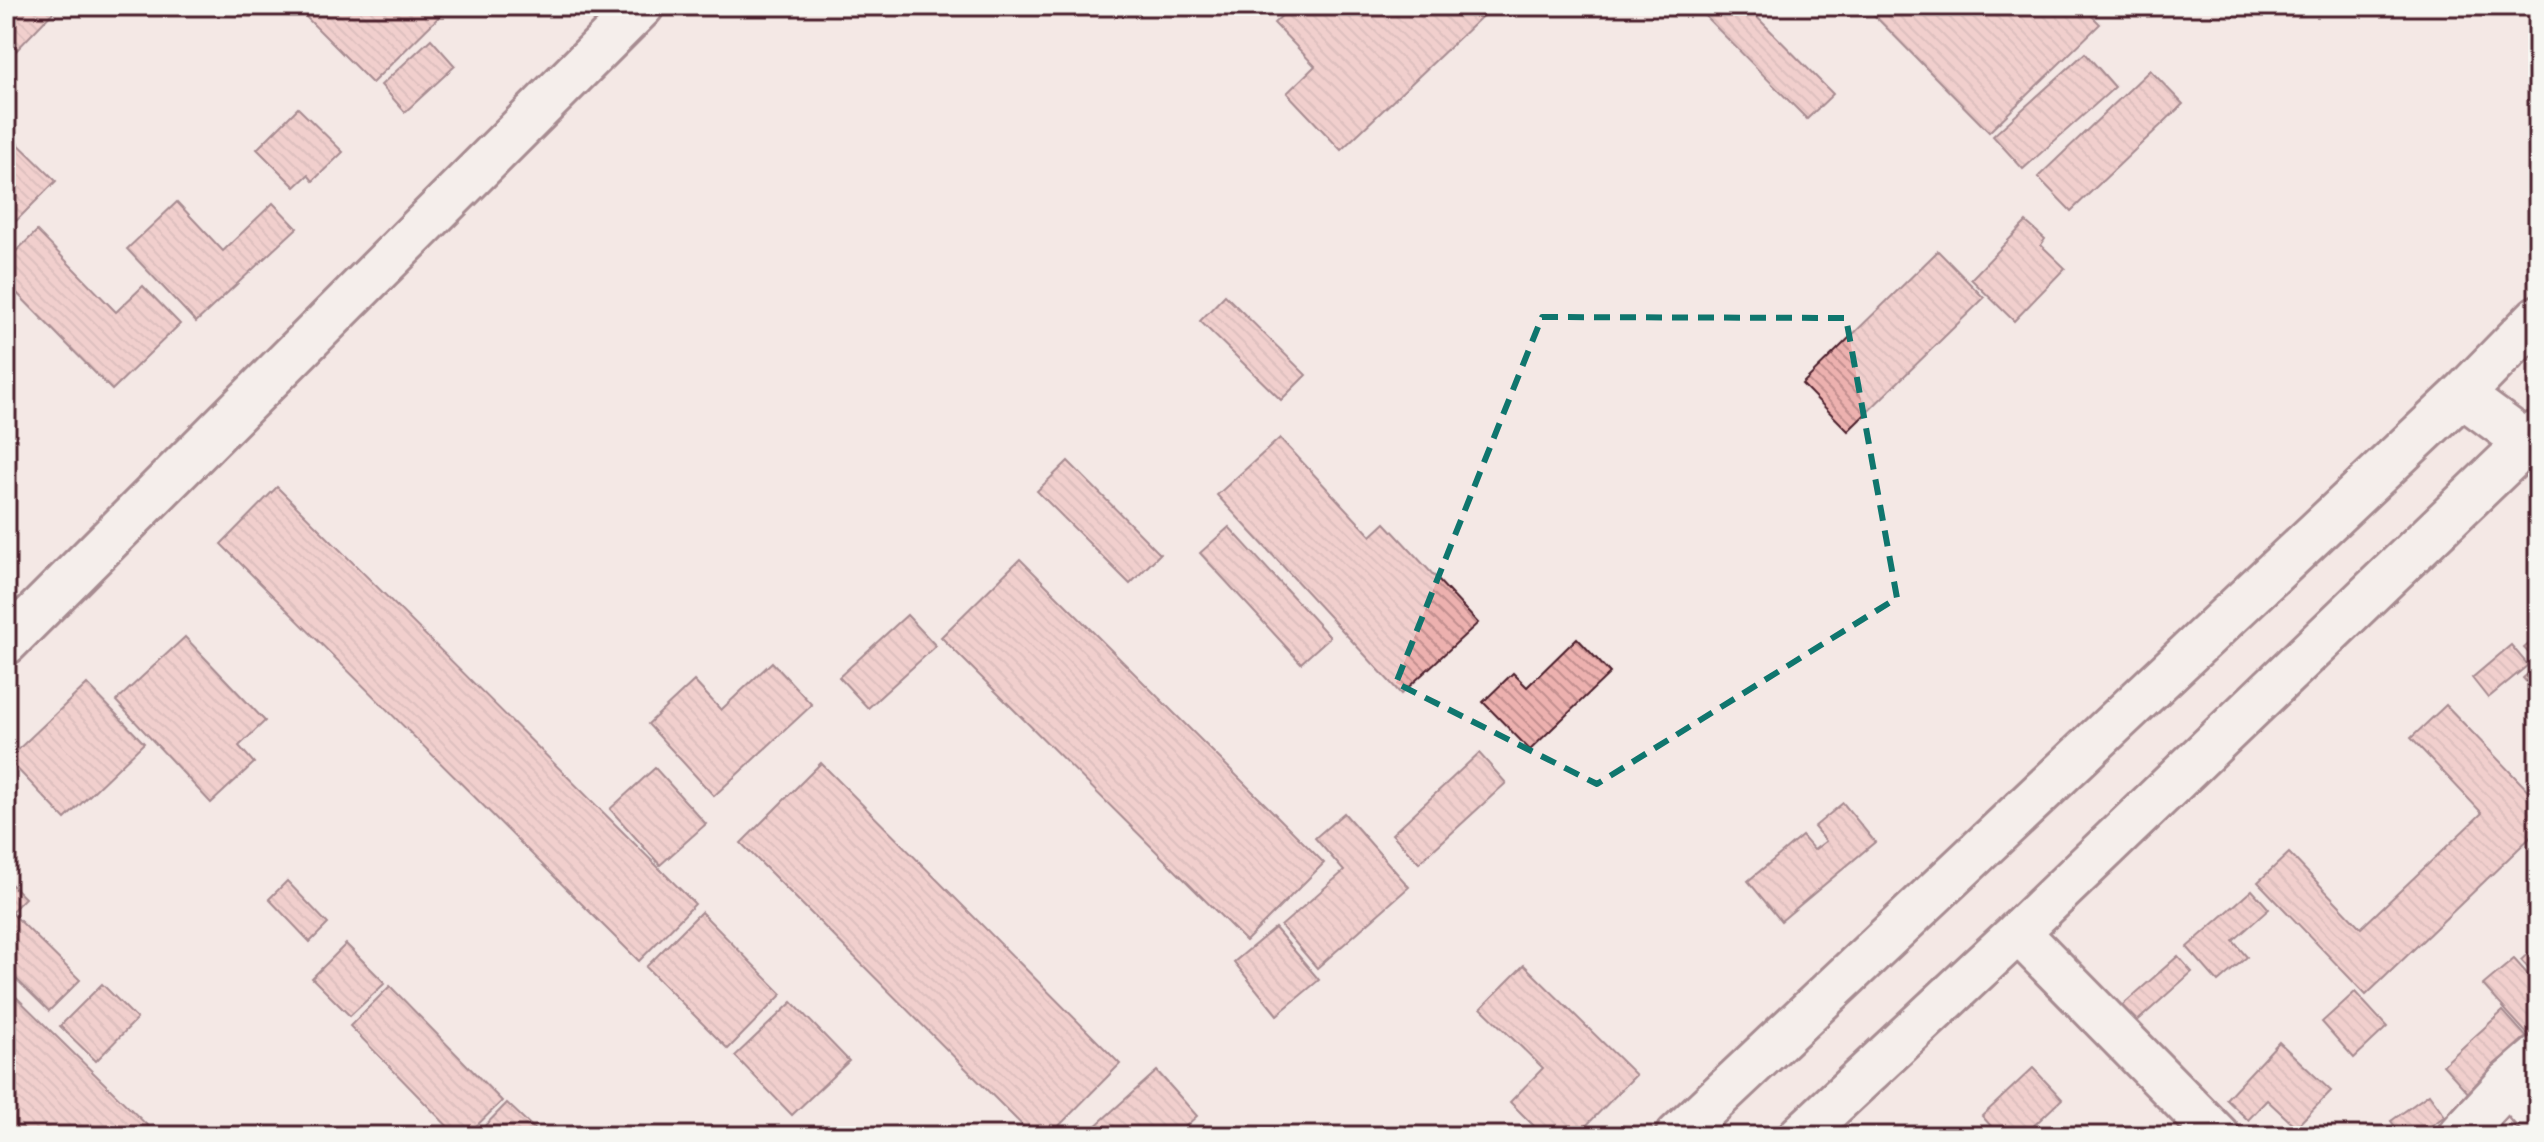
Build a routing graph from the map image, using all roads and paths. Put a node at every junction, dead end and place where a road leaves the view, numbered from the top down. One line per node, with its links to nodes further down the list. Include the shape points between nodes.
1 (642, 6): 5 (street)
2 (2538, 317): 3 (street)
3 (2462, 395): 4 (street); 9 (street)
4 (2534, 442): 6 (street)
5 (6, 643)
6 (2018, 932): 10 (street); 11 (street)
7 (2523, 1070): 8 (street); 12 (street)
8 (2538, 1117)
9 (1677, 1136)
10 (1800, 1136)
11 (2218, 1136)
12 (2459, 1136)

